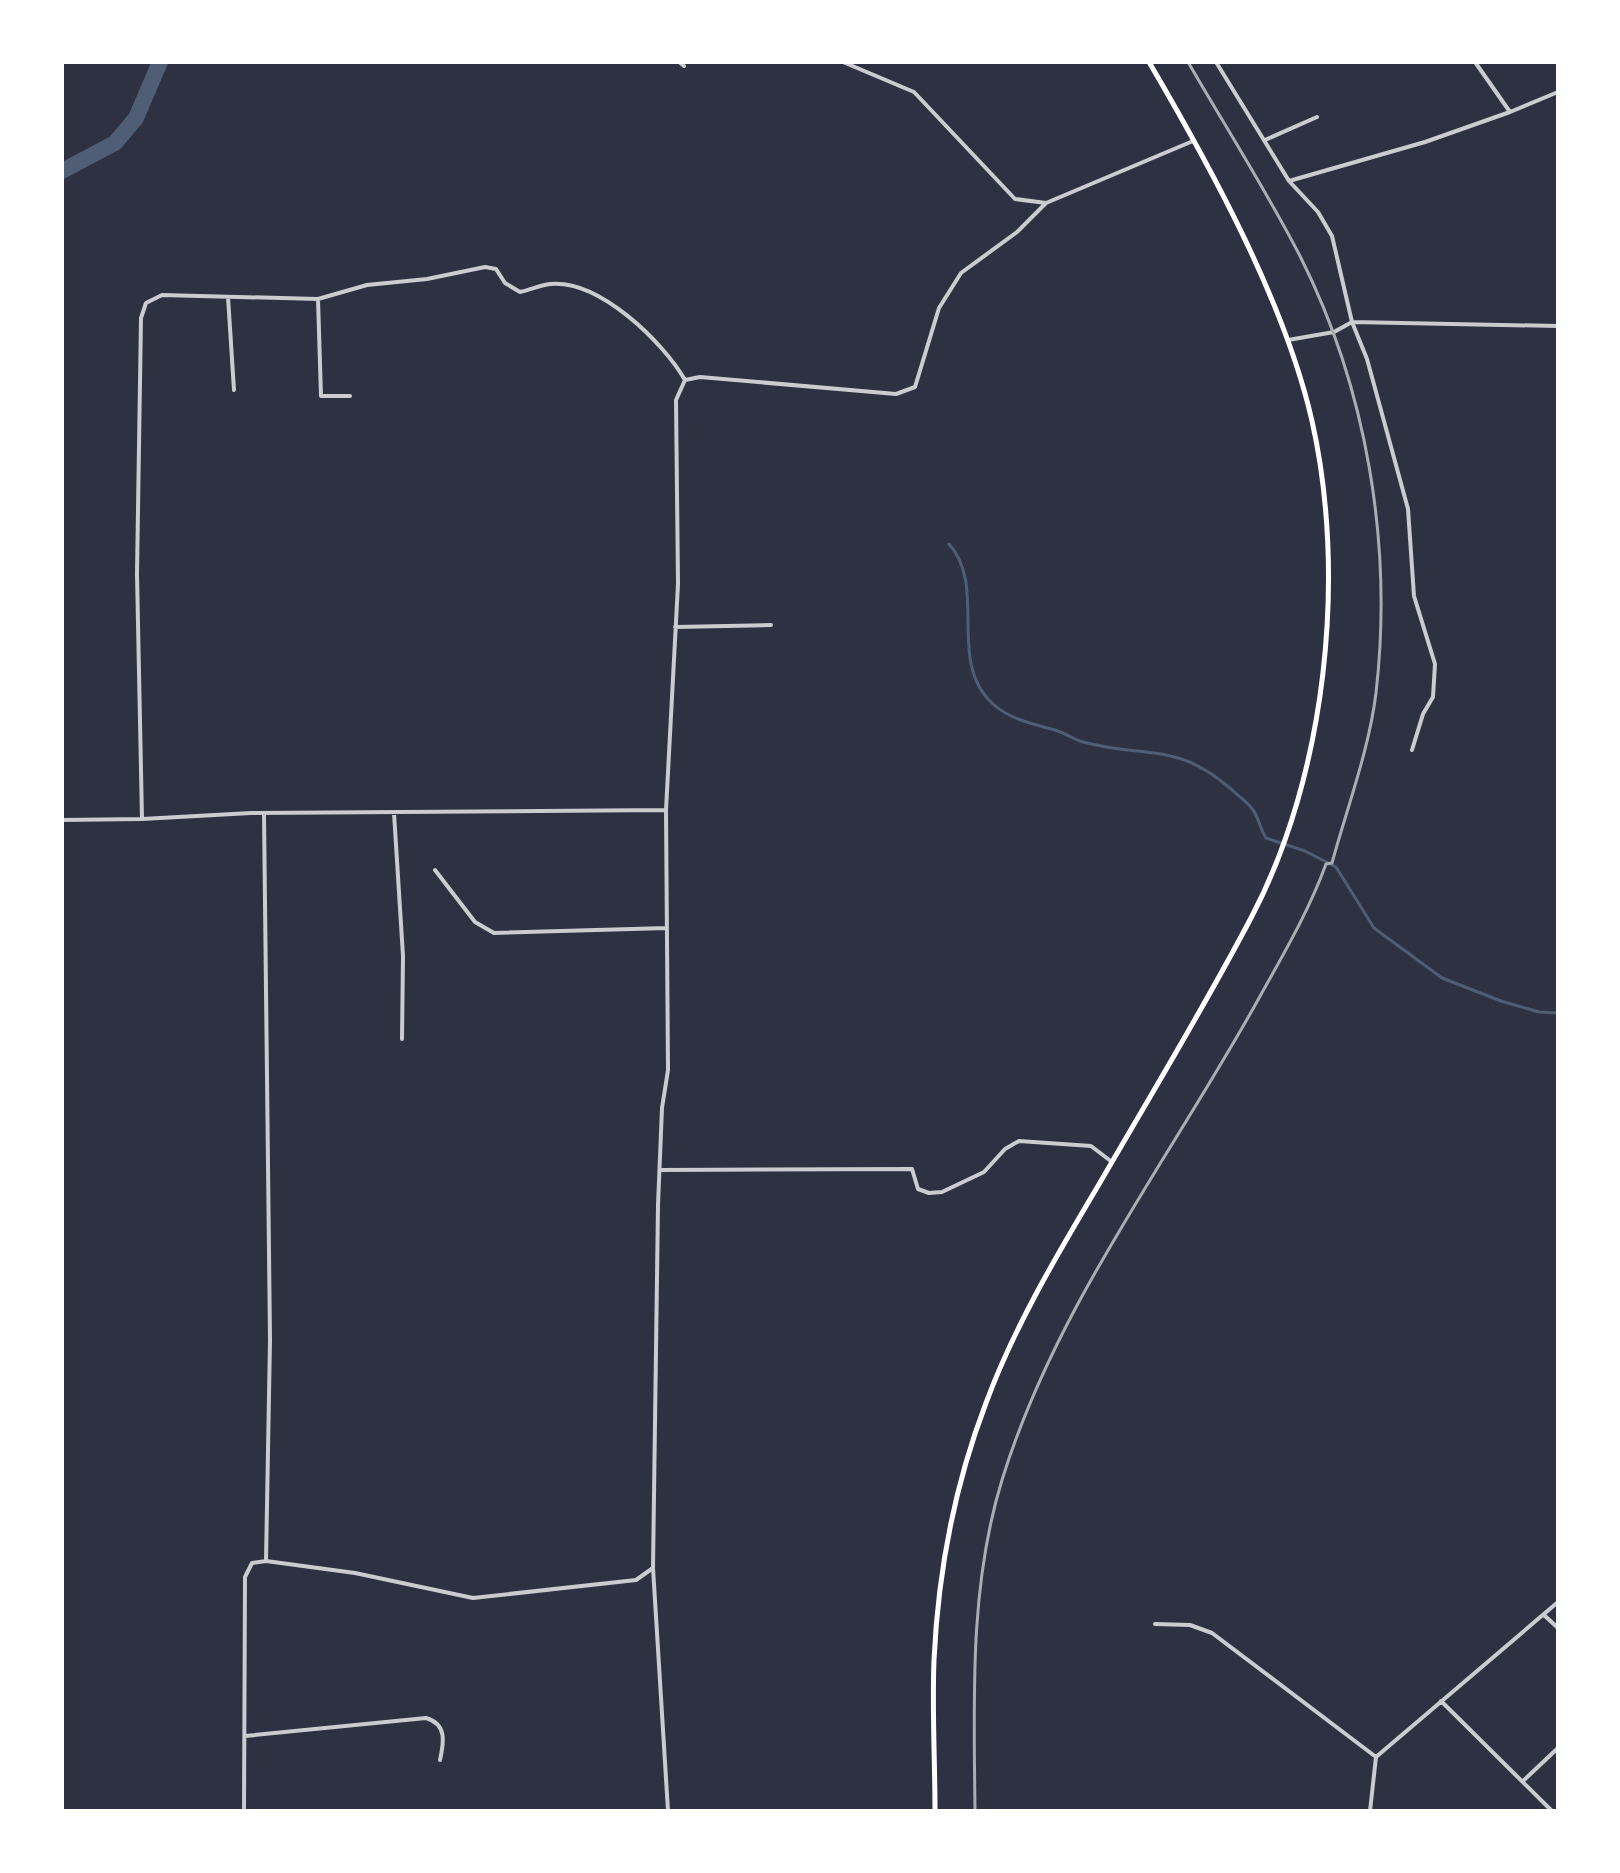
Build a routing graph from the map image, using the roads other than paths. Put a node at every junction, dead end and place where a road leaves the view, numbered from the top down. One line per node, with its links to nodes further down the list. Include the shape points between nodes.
1 (679, 62): 6 (street)
2 (843, 62): 13 (street, via 914,92 1015,199)
3 (1149, 62): 11 (main road)
4 (1216, 62): 10 (street)
5 (1475, 62): 8 (street)
6 (684, 66)
7 (1558, 92): 8 (street)
8 (1510, 112): 12 (street)
9 (1317, 117): 10 (street)
10 (1265, 140): 12 (street)
11 (1193, 141): 13 (street); 18 (main road, via 1256,265)
12 (1289, 181): 16 (street, via 1332,236)
13 (1046, 203): 19 (street, via 961,273 939,308 915,387 896,394)
14 (228, 296): 15 (street); 20 (street); 28 (street, via 162,295 146,303 141,318 137,574)
15 (318, 299): 19 (street, via 367,285 485,267 496,269 520,292 547,283 565,284 621,310 673,360); 21 (street, via 320,393)
16 (1352, 322): 17 (street); 18 (street, via 1334,332); 24 (street, via 1408,509 1414,596 1435,664 1433,697)
17 (1558, 326)
18 (1286, 341): 33 (main road, via 1312,420 1326,520 1326,648 1316,724 1284,841 1254,911)
19 (685, 380): 23 (street, via 676,400 675,422)
20 (234, 390)
21 (350, 396)
22 (771, 625): 23 (street)
23 (675, 627): 25 (street)
24 (1412, 750)
25 (666, 810): 26 (street); 31 (street)
26 (394, 813): 27 (street); 32 (street)
27 (264, 814): 28 (street); 35 (street, via 270,1325)
28 (142, 819): 29 (street)
29 (62, 820)
30 (435, 870): 31 (street, via 475,922 494,933)
31 (667, 928): 34 (street, via 668,1070)
32 (402, 1039)
33 (1112, 1162): 34 (street, via 1091,1146 1019,1141 984,1172 929,1193 918,1189 912,1169); 49 (main road, via 1016,1335 986,1402 960,1485 934,1660)
34 (661, 1170): 36 (street)
35 (266, 1561): 36 (street, via 473,1598 636,1580); 42 (street, via 252,1563 245,1577)
36 (653, 1568): 48 (street)
37 (1558, 1602): 38 (street)
38 (1544, 1615): 40 (street); 41 (street)
39 (1155, 1624): 44 (street, via 1190,1625 1212,1633)
40 (1558, 1628)
41 (1441, 1701): 44 (street); 46 (street)
42 (245, 1736): 45 (street, via 426,1718 443,1734); 47 (street)
43 (1558, 1748): 46 (street)
44 (1376, 1757): 50 (street)
45 (440, 1760)
46 (1523, 1781): 51 (street)
47 (244, 1811)
48 (668, 1811)
49 (935, 1811)
50 (1370, 1811)
51 (1552, 1811)

